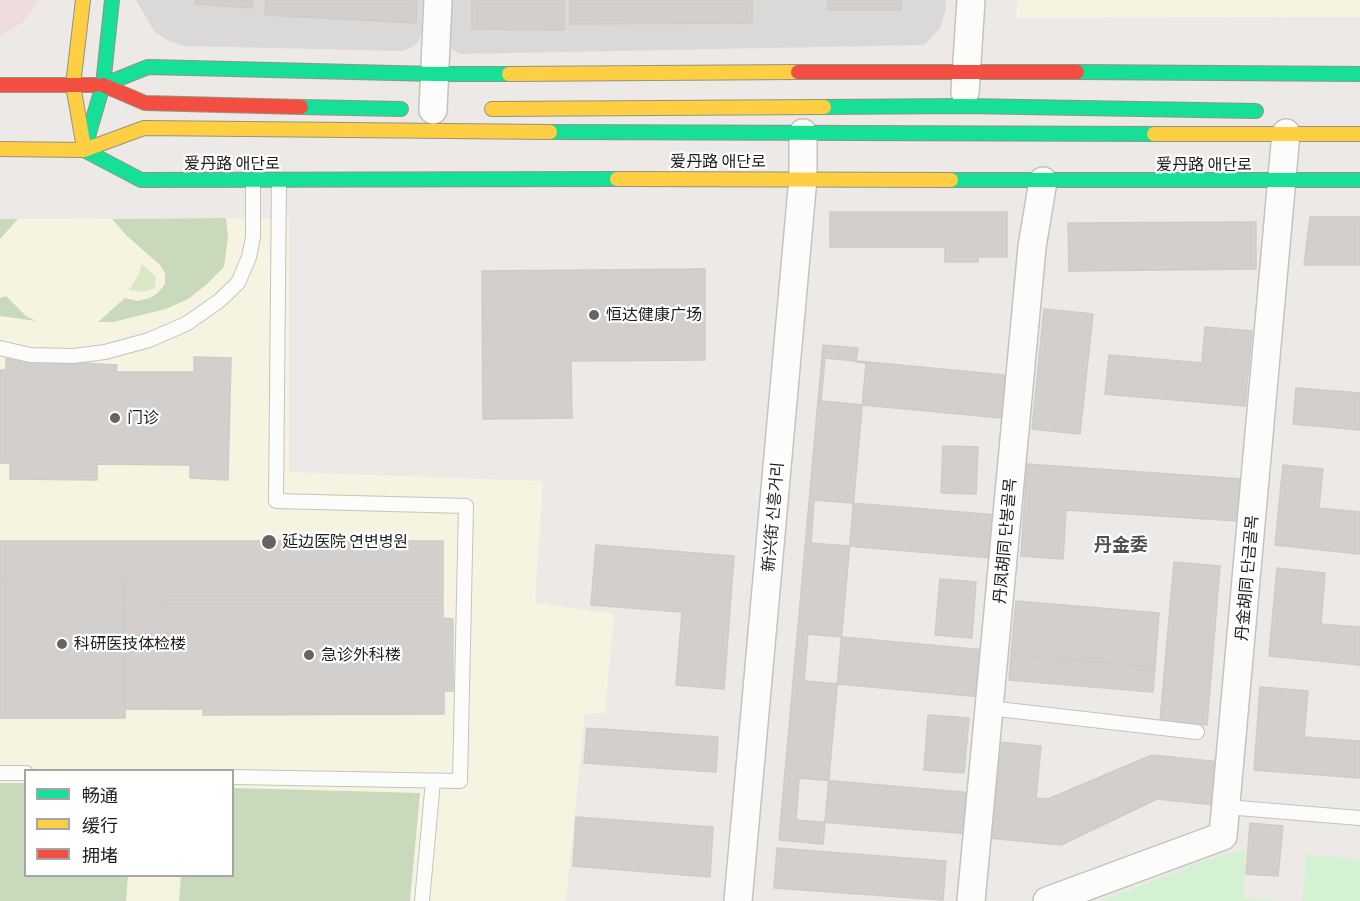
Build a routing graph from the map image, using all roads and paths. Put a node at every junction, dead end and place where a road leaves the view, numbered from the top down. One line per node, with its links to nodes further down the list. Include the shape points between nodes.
1 (83, 0): 9 (main road)
2 (112, 0): 10 (main road)
3 (438, 0): 6 (street)
4 (971, 0): 5 (street)
5 (966, 71): 6 (main road, 爱丹路 애단로); 7 (main road, 爱丹路 애단로); 11 (street)
6 (435, 74): 10 (main road, 爱丹路 애단로, via 147,67); 14 (street)
7 (1360, 74)
8 (0, 85): 9 (main road, 爱丹路 애단로)
9 (74, 85): 10 (main road, 爱丹路 애단로); 19 (main road)
10 (103, 85): 14 (main road, 爱丹路 애단로, via 145,103); 19 (main road)
11 (964, 106): 12 (main road); 13 (main road)
12 (480, 109)
13 (1264, 111)
14 (428, 119): 15 (main road, 爱丹路 애단로); 19 (main road, 爱丹路 애단로, via 144,128)
15 (803, 133): 16 (main road, 爱丹路 애단로); 20 (street, 新兴街 신흥거리)
16 (1286, 133): 17 (main road, 爱丹路 애단로); 25 (street, 丹金胡同 단금골목)
17 (1360, 134)
18 (0, 150): 19 (main road, 爱丹路 애단로)
19 (84, 150): 21 (main road, 爱丹路 애단로, via 141,180)
20 (803, 178): 22 (main road, 爱丹路 애단로, via 430,173); 24 (main road, 爱丹路 애단로); 36 (street, 新兴街 신흥거리)
21 (253, 180): 22 (main road, 爱丹路 애단로); 26 (lane, via 253,237 238,283 186,324 149,340 105,352 30,355)
22 (279, 180): 32 (lane, via 276,501 465,506 460,781)
23 (1360, 180): 25 (main road, 爱丹路 애단로)
24 (1043, 181): 25 (main road, 爱丹路 애단로); 27 (street, 丹凤胡同 단봉골목, via 1032,247)
25 (1282, 181): 33 (street, 丹金胡同 단금골목)
26 (0, 348)
27 (989, 708): 28 (lane); 37 (street, 丹凤胡同 단봉골목)
28 (1197, 732)
29 (0, 773): 30 (lane)
30 (24, 773)
31 (234, 777): 32 (lane)
32 (433, 781): 35 (lane)
33 (1226, 807): 34 (lane); 38 (street, 丹金胡同 단금골목, via 1223,836)
34 (1360, 818)
35 (422, 901)
36 (738, 901)
37 (971, 901)
38 (1047, 901)

